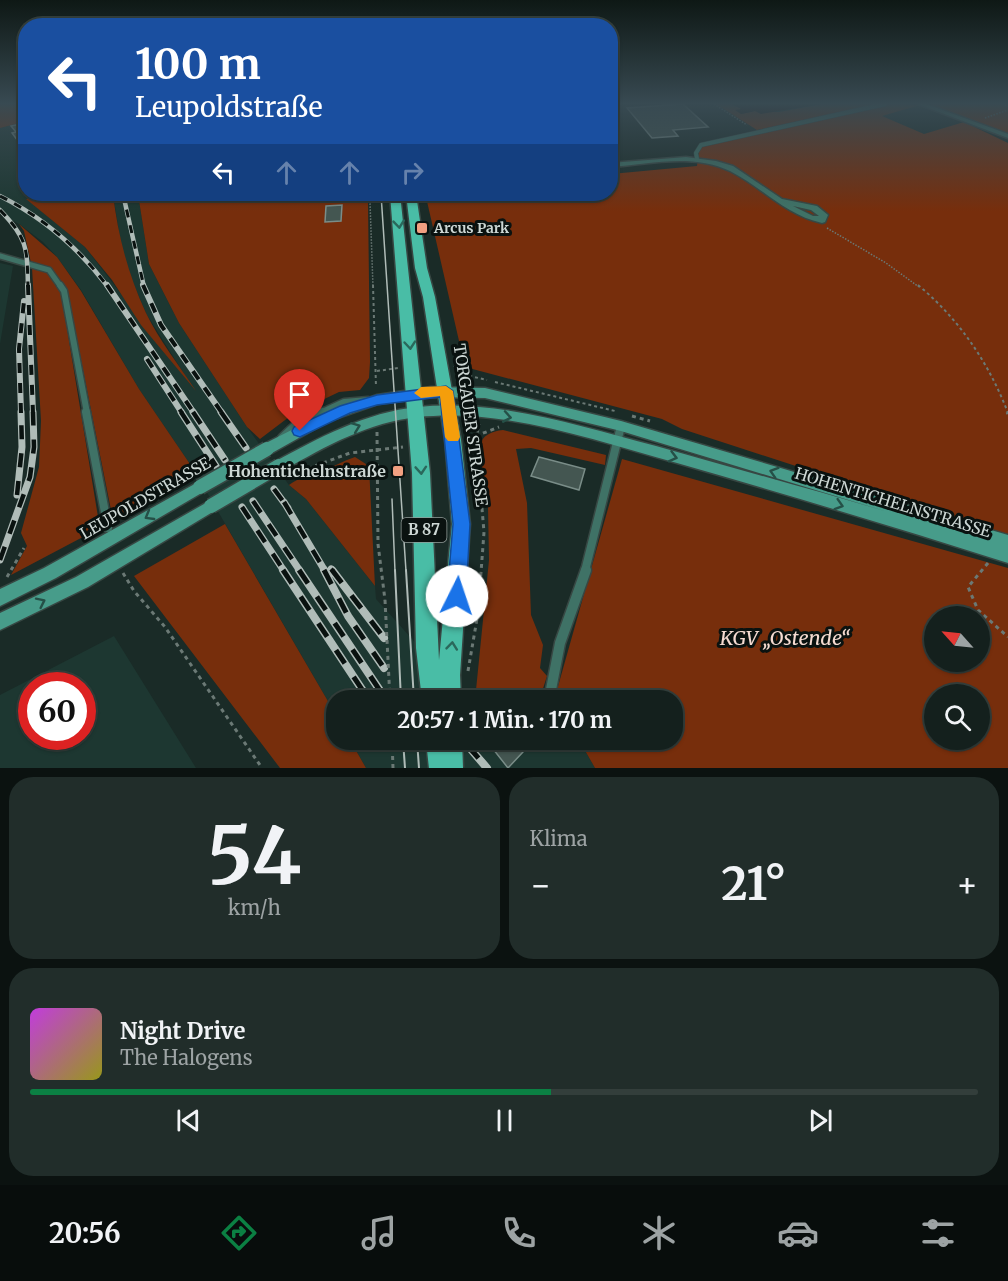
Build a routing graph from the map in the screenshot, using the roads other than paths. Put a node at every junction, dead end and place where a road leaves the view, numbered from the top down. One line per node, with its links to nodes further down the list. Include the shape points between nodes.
1 (723, 140): 2 (lane, via 701,145)
2 (697, 159): 3 (street); 6 (street, via 734,170)
3 (618, 164)
4 (396, 201): 9 (main road, B 87, one-way to 9)
5 (412, 201): 8 (main road, TORGAUER STRASSE / B 87)
6 (812, 219)
7 (0, 256): 12 (lane, via 49,270 64,291)
8 (447, 401): 9 (main road, HOHENTICHELNSTRASSE); 9 (main road, LEUPOLDSTRASSE); 10 (main road, HOHENTICHELNSTRASSE, via 497,395); 11 (main road, HOHENTICHELNSTRASSE, one-way to 11); 18 (main road, TORGAUER STRASSE / B 87, one-way to 8, via 458,678 461,524)
9 (416, 403): 15 (main road, LEUPOLDSTRASSE, one-way to 15, bridge, via 376,393 270,447); 16 (main road, LEUPOLDSTRASSE, one-way to 9, bridge, via 282,471 331,437); 17 (main road, B 87, one-way to 17)
10 (621, 426): 11 (lane); 13 (main road, HOHENTICHELNSTRASSE, one-way to 10)
11 (617, 442): 14 (main road, HOHENTICHELNSTRASSE, one-way to 14, via 748,477); 19 (lane, via 588,563 560,643)
12 (108, 528)
13 (1008, 542)
14 (1008, 556)
15 (0, 598)
16 (0, 622)
17 (432, 690)
18 (454, 690)
19 (551, 690)
20 (438, 750): 22 (main road, bridge)
21 (451, 750): 23 (main road, bridge)
22 (440, 768)
23 (452, 768)

